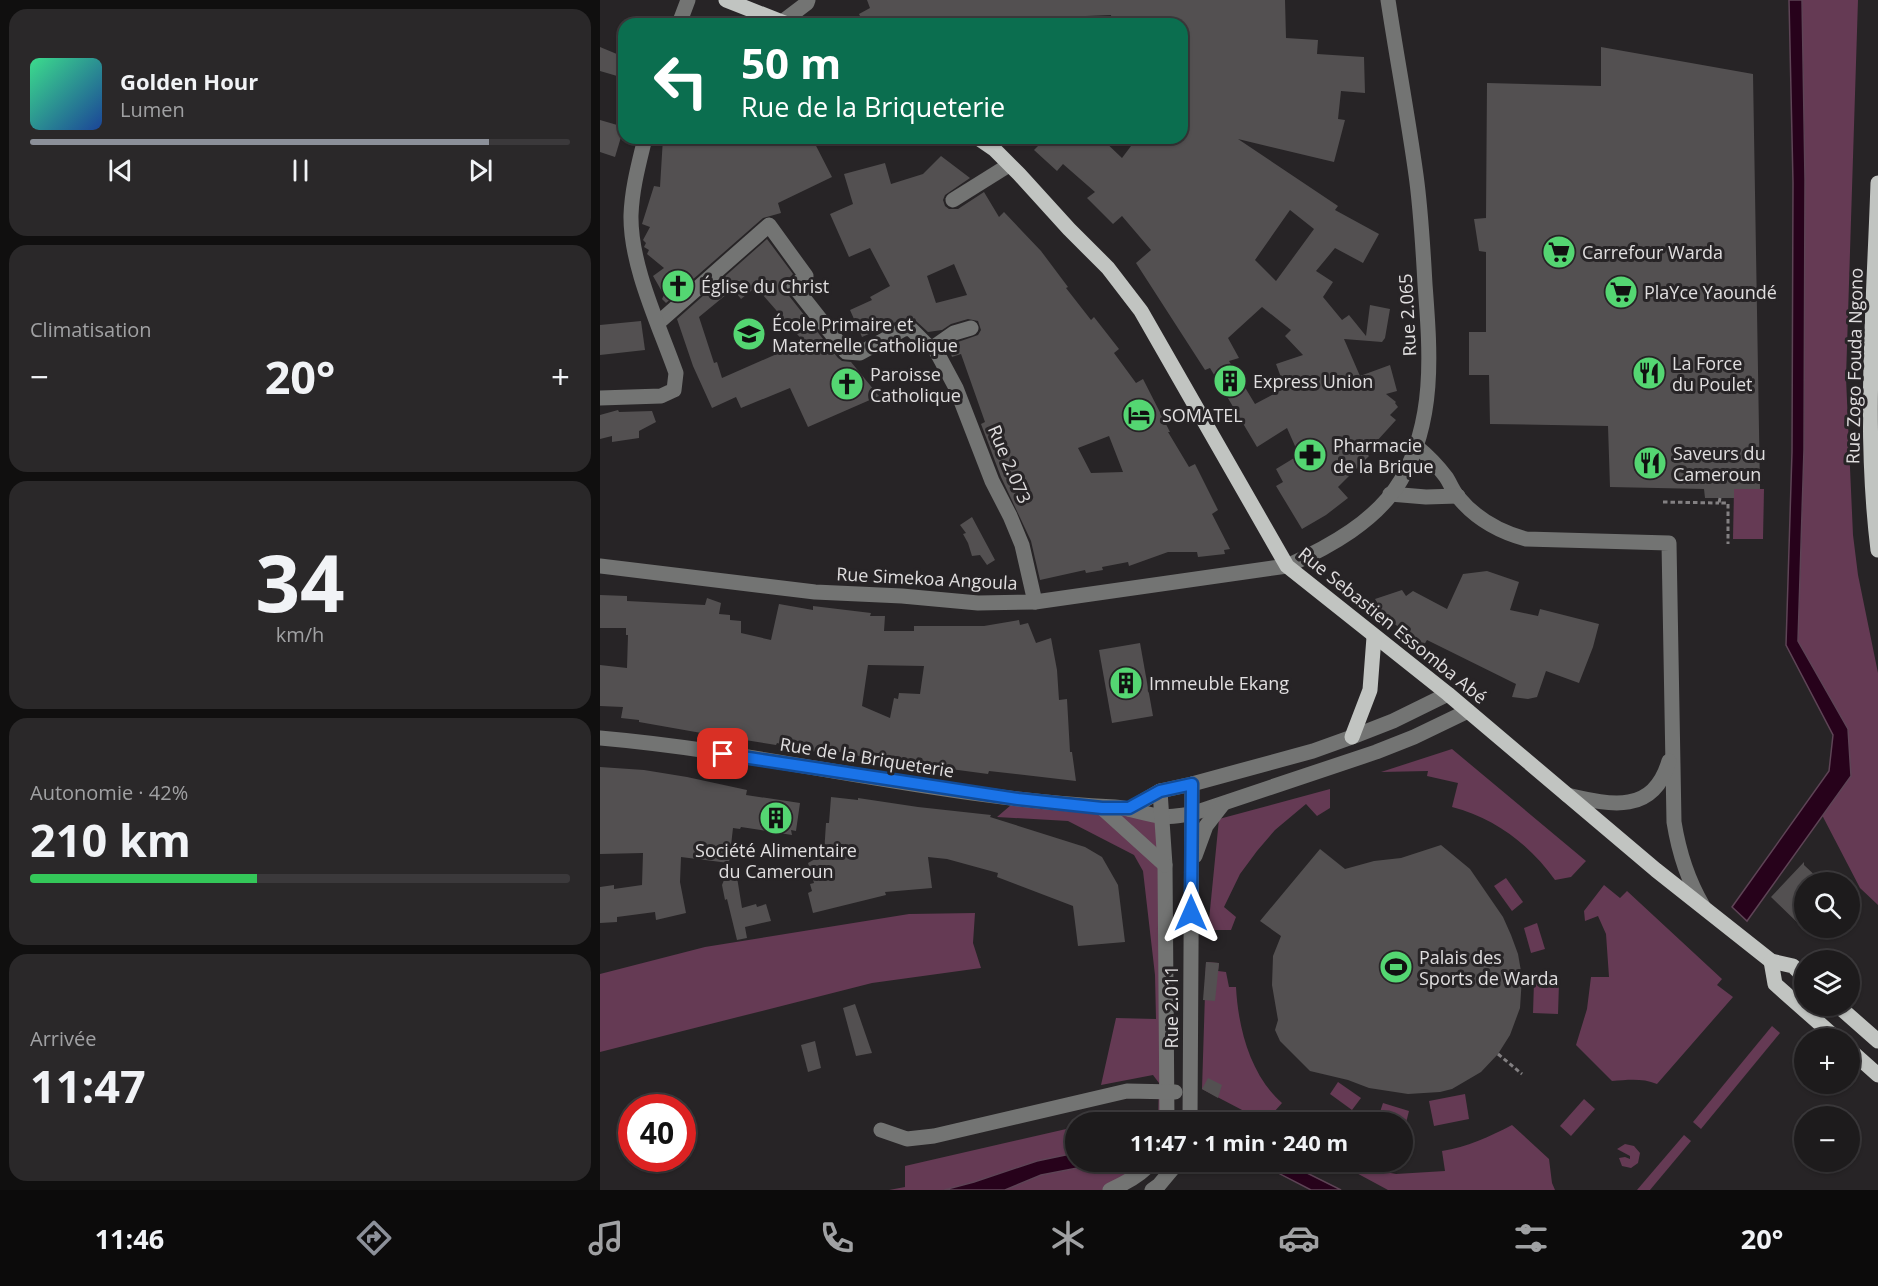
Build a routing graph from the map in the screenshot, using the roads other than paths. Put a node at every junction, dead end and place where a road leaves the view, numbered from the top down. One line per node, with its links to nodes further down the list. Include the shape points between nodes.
1 (688, 0): 5 (street)
2 (726, 0): 6 (main road)
3 (807, 0): 7 (street)
4 (1388, 0): 17 (street, Rue 2.065, via 1416,176 1427,309 1429,382 1424,424)
5 (681, 18)
6 (771, 18)
7 (789, 18)
8 (643, 144): 13 (street, via 631,216 636,262)
9 (987, 144): 10 (main road, Rue Sebastien Essomba Abé)
10 (1009, 165): 12 (street); 22 (main road, Rue Sebastien Essomba Abé, via 1108,268 1141,311)
11 (1878, 183): 20 (main road, Rue Zogo Fouda Ngono, via 1870,411 1872,503)
12 (953, 200)
13 (658, 323): 15 (street, via 768,225 806,276 794,285 846,352 860,353 910,328); 16 (street, via 676,373 674,390 661,396)
14 (971, 328): 15 (street, via 954,333)
15 (934, 347): 23 (street, Rue 2.073, via 956,388 1022,545)
16 (600, 398)
17 (1416, 446): 18 (street, Rue 2.065); 19 (street, via 1433,461)
18 (1390, 494): 19 (street); 22 (street, Rue 2.065, via 1377,510 1325,549)
19 (1458, 496): 29 (street, via 1475,514 1504,533 1526,539 1669,543)
20 (1878, 550)
21 (600, 566): 23 (street, Rue Simekoa Angoula, via 815,592 978,603)
22 (1287, 566): 23 (street, Rue Simekoa Angoula); 24 (main road, Rue Sebastien Essomba Abé)
23 (1035, 602)
24 (1374, 637): 25 (main road, Rue Sebastien Essomba Abé); 28 (main road, via 1370,690)
25 (1448, 694): 26 (main road, Rue Sebastien Essomba Abé); 28 (street, Rue de la Briqueterie)
26 (1468, 711): 32 (main road, Rue Sebastien Essomba Abé); 33 (street, Rue de la Briqueterie, via 1376,752)
27 (600, 738): 34 (street, Rue de la Briqueterie)
28 (1352, 738): 30 (street, Rue de la Briqueterie)
29 (1672, 750): 32 (street, via 1657,788 1645,797 1601,803); 40 (street, via 1679,852 1690,885)
30 (1192, 784): 31 (street, Rue de la Briqueterie); 36 (street, Rue 2.011)
31 (1160, 791): 35 (street, Rue de la Briqueterie); 37 (street, Rue 2.011)
32 (1567, 795): 40 (main road, Rue Sebastien Essomba Abé)
33 (1223, 804): 36 (street, Rue de la Briqueterie); 39 (street, via 1206,826)
34 (1102, 808): 35 (street, Rue de la Briqueterie); 38 (street)
35 (1129, 808): 37 (street, Rue de la Briqueterie)
36 (1191, 814): 37 (street, Rue de la Briqueterie); 39 (street, Rue 2.011)
37 (1161, 817): 38 (street, Rue 2.011)
38 (1165, 865): 48 (street, Rue 2.011)
39 (1191, 867): 49 (street, Rue 2.011)
40 (1705, 909): 41 (main road, Rue Sebastien Essomba Abé)
41 (1771, 961): 42 (main road, Rue Sebastien Essomba Abé); 44 (main road, via 1775,984)
42 (1794, 967)
43 (1850, 1016): 45 (main road)
44 (1825, 1028)
45 (1878, 1041)
46 (1860, 1059): 47 (main road)
47 (1878, 1075)
48 (1167, 1091): 49 (street); 50 (street, Rue 2.011); 52 (street, via 1127,1091 934,1136 907,1139)
49 (1190, 1094): 51 (street, Rue 2.011)
50 (1167, 1112)
51 (1190, 1112)
52 (881, 1130)
53 (1142, 1172): 55 (street)
54 (1170, 1172): 56 (street)
55 (1110, 1190)
56 (1152, 1190)

